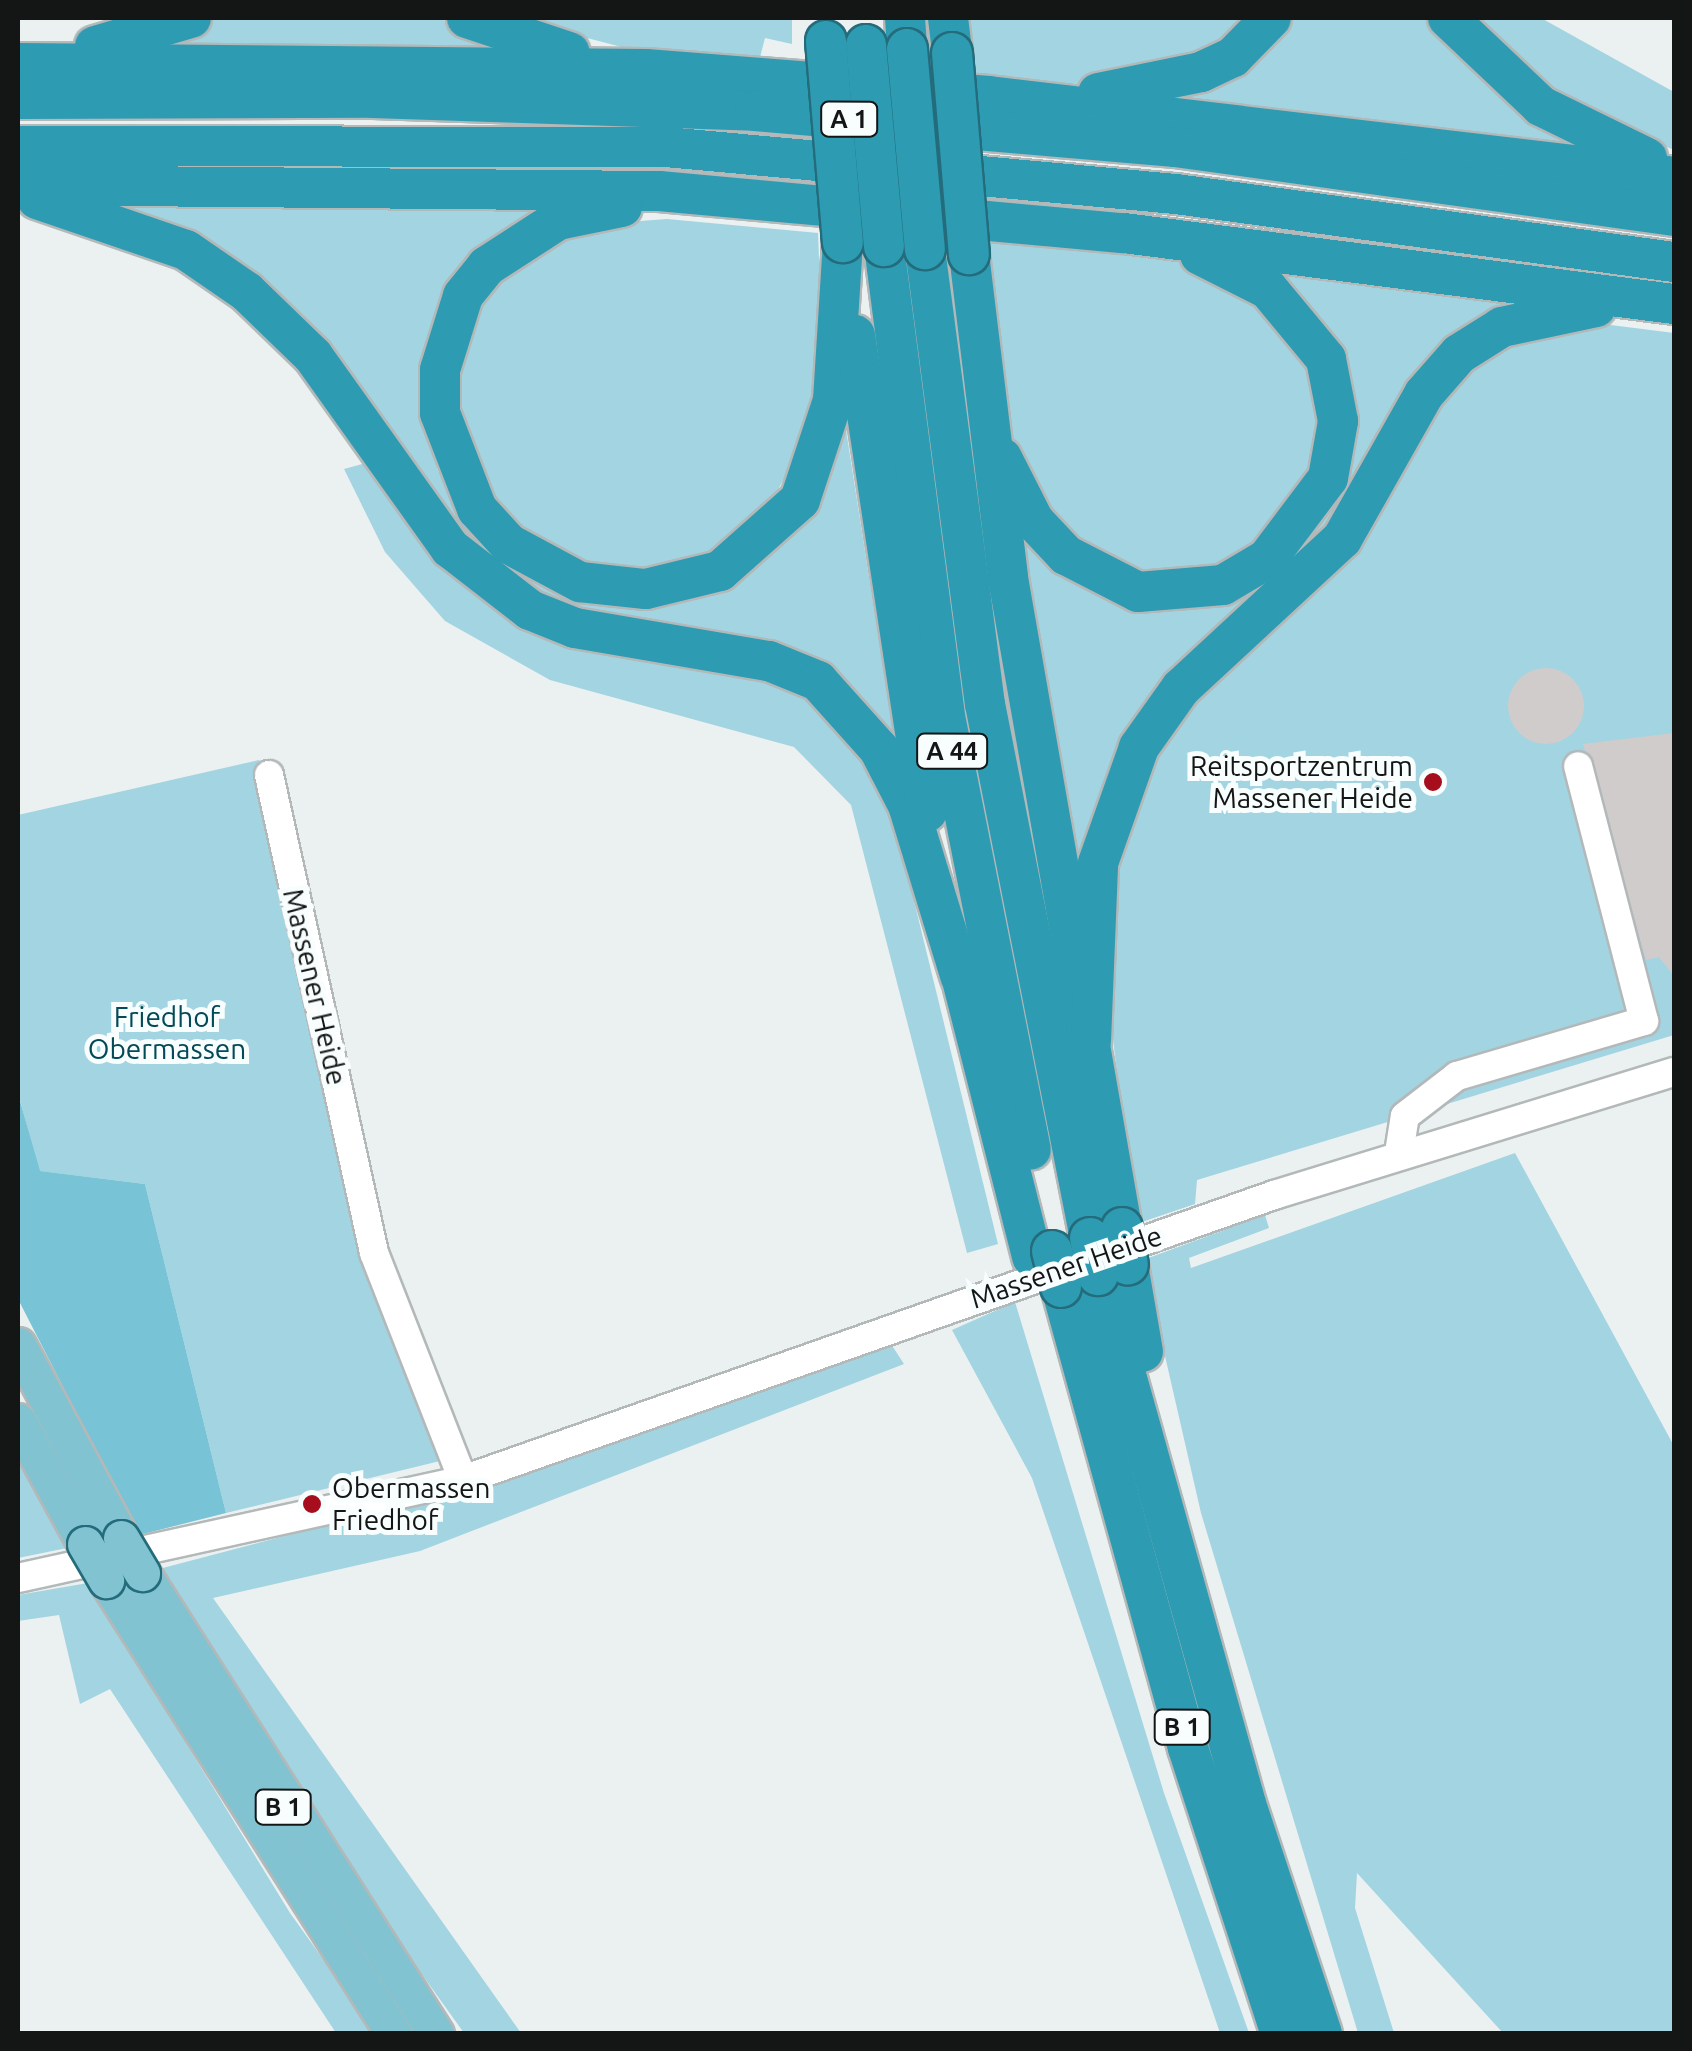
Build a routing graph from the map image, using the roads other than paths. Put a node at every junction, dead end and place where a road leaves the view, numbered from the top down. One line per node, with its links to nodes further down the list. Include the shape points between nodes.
1 (190, 18): 9 (highway, via 139,38)
2 (467, 18): 10 (highway, via 524,42)
3 (1272, 18): 11 (highway, via 1233,56 1160,84)
4 (1448, 18): 14 (highway, via 1540,106)
5 (825, 29): 21 (highway, bridge)
6 (951, 29): 24 (highway, bridge)
7 (866, 31): 31 (highway, A 44, bridge, via 884,246 944,710)
8 (906, 33): 31 (highway, A 44, bridge, via 925,250 1007,835)
9 (18, 62): 10 (highway)
10 (646, 69): 11 (highway)
11 (990, 96): 15 (highway)
12 (18, 100): 19 (highway, A 1, via 373,98 755,111 1175,147)
13 (18, 146): 22 (highway, A 1, via 666,146 1176,194)
14 (1674, 166)
15 (1674, 176)
16 (18, 185): 18 (highway, via 658,190)
17 (18, 196): 27 (highway, via 186,250 247,292 313,356 450,548 530,610 575,628 769,661 818,681 880,750 908,805)
18 (782, 204): 20 (highway); 21 (highway, via 606,208 558,220 487,266 448,332 440,412 477,508 509,544 580,582 646,589 720,571 759,545 800,500 824,443)
19 (1674, 216)
20 (1124, 232): 23 (highway); 24 (highway, via 1230,264 1295,313 1326,359 1338,421 1328,478 1268,560 1223,584 1183,592 1138,592 1099,577 1034,521 1002,459)
21 (843, 242): 27 (highway, via 907,712)
22 (1674, 262)
23 (1674, 306): 28 (highway, via 1534,316 1459,354 1424,394 1342,539 1181,688 1113,802 1091,930)
24 (981, 371): 28 (highway)
25 (1578, 766): 30 (street, via 1644,1021 1457,1076 1406,1116)
26 (268, 775): 35 (street, Massener Heide, via 374,1253)
27 (960, 974): 31 (highway)
28 (1091, 1040): 31 (highway)
29 (1674, 1072): 30 (street, Massener Heide)
30 (1398, 1153): 35 (street, Massener Heide)
31 (1078, 1262): 34 (highway, A 44); 36 (highway, A 44)
32 (18, 1344): 39 (main road, B 1, bridge, via 142,1573)
33 (18, 1421): 38 (main road, B 1, bridge, via 106,1580)
34 (1098, 1434): 40 (highway, B 1)
35 (463, 1480): 37 (street, Massener Heide)
36 (1174, 1548): 41 (highway, B 1)
37 (18, 1578)
38 (394, 2034)
39 (436, 2034)
40 (1280, 2034)
41 (1322, 2034)

